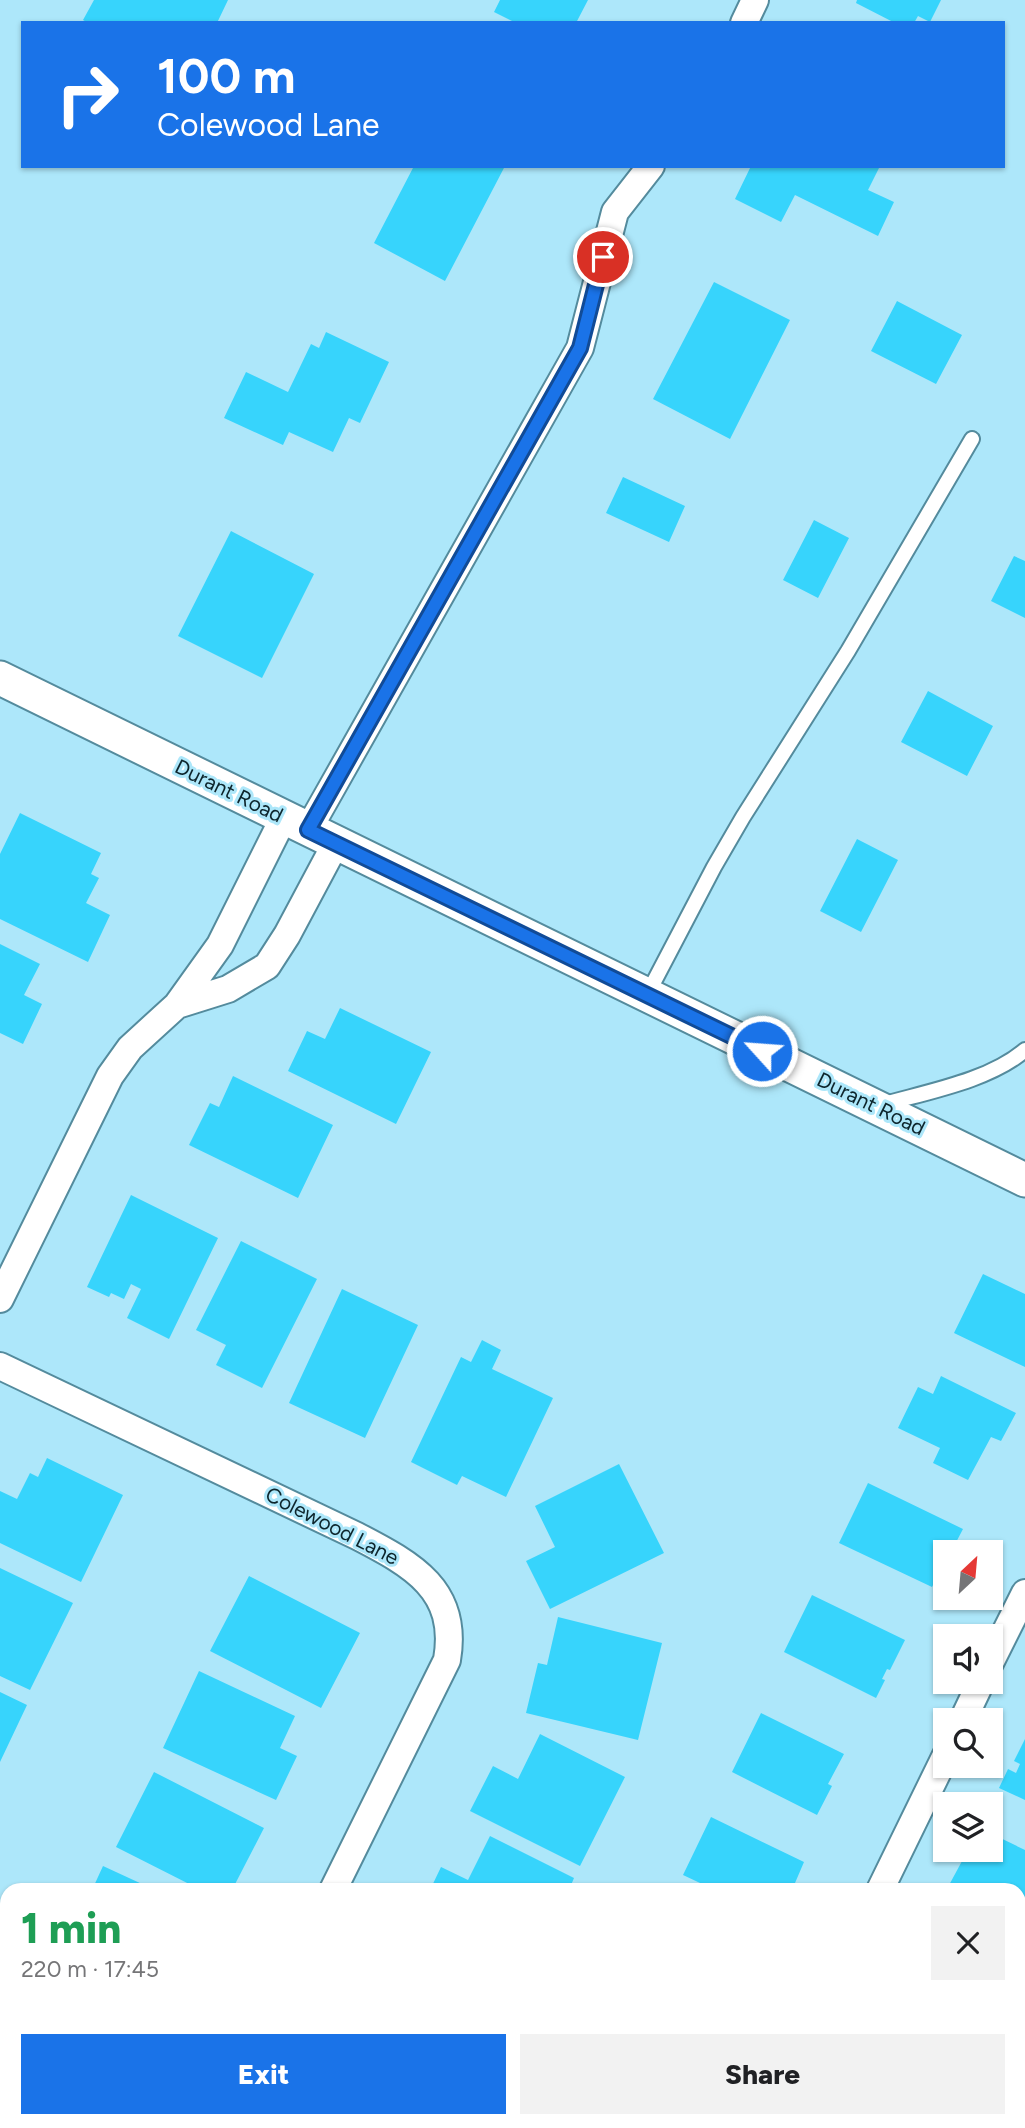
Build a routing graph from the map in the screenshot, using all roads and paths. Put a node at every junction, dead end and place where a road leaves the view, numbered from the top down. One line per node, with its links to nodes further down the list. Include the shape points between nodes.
1 (755, 0): 2 (street)
2 (745, 21)
3 (649, 168): 6 (street, via 615,212 580,348)
4 (972, 439): 7 (lane, via 848,651 743,817)
5 (0, 678): 6 (street, Durant Road)
6 (309, 830): 7 (street, Durant Road); 8 (street); 8 (street, via 287,935 267,966 228,989)
7 (647, 995): 10 (street, Durant Road)
8 (177, 1005): 12 (street, via 130,1048 110,1076)
9 (1025, 1050): 10 (lane, via 983,1074)
10 (876, 1107): 11 (street, Durant Road)
11 (1025, 1180)
12 (0, 1299)
13 (0, 1366): 17 (street, Colewood Lane, via 357,1536 404,1562 432,1586 448,1623 447,1660)
14 (1025, 1592): 15 (street)
15 (1003, 1637)
16 (934, 1778): 18 (street)
17 (336, 1883)
18 (883, 1883)

